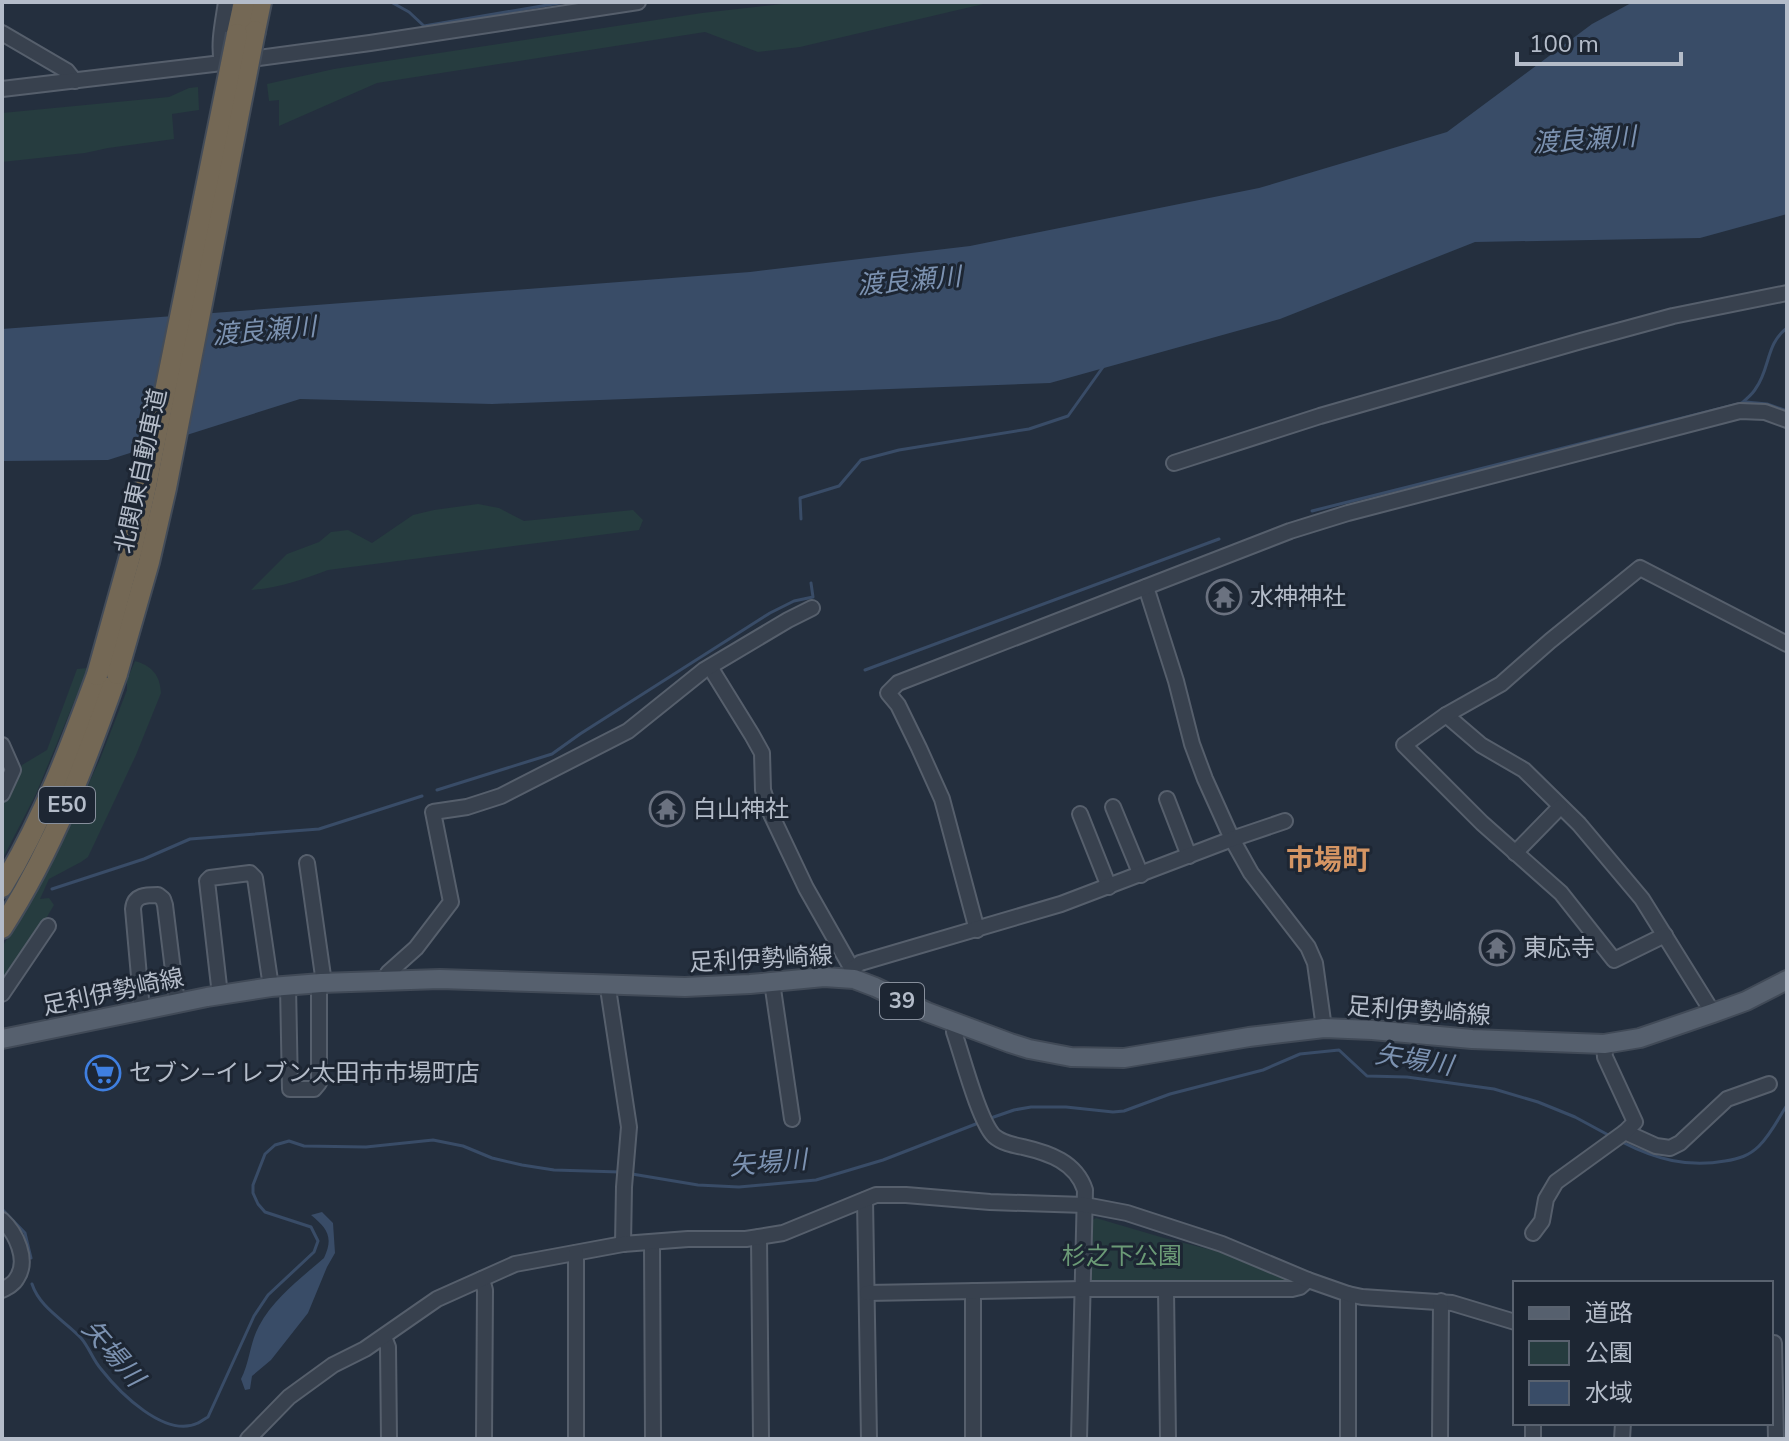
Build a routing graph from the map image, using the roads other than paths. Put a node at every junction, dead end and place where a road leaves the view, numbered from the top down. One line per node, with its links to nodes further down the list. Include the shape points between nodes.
1 (226, 2): 6 (street)
2 (244, 2): 16 (highway, 北関東自動車道 / E50, bridge)
3 (261, 2): 16 (highway, 北関東自動車道 / E50, bridge, via 166,488 149,562)
4 (638, 2): 6 (street)
5 (2, 33): 7 (street)
6 (222, 63): 7 (street)
7 (75, 81): 8 (street)
8 (2, 89)
9 (1787, 293): 11 (street, via 1581,341)
10 (1787, 420): 12 (street, via 1740,411 1348,513)
11 (1174, 463)
12 (1146, 587): 25 (street, via 1192,744); 34 (street, via 898,683 888,693 942,799)
13 (812, 608): 15 (street)
14 (1787, 644): 17 (street, via 1640,568 1501,684)
15 (710, 667): 36 (street, via 762,753 770,812); 37 (street, via 628,731 501,796 433,812 451,902 416,948 388,973)
16 (107, 674): 30 (highway, 北関東自動車道 / E50); 33 (highway, 北関東自動車道 / E50, via 92,746 25,891)
17 (1446, 715): 22 (street, via 1481,745 1524,770); 26 (street, via 1404,745)
18 (2, 745): 19 (street, via 13,770)
19 (2, 794)
20 (1167, 799): 27 (street)
21 (1113, 807): 29 (street)
22 (1560, 807): 26 (street); 35 (street, via 1642,899)
23 (1080, 814): 31 (street)
24 (1285, 821): 25 (street)
25 (1232, 839): 27 (street); 49 (street, via 1253,877 1308,947)
26 (1515, 853): 35 (street, via 1561,893 1614,960)
27 (1189, 856): 29 (street)
28 (307, 863): 40 (street)
29 (1141, 875): 31 (street)
30 (2, 887)
31 (1109, 887): 34 (street)
32 (48, 926): 43 (street)
33 (2, 928)
34 (977, 930): 36 (street, via 860,963)
35 (1665, 935): 47 (street)
36 (853, 974): 39 (main road, 足利伊勢崎線 / 39); 48 (main road, 足利伊勢崎線 / 39)
37 (388, 980): 40 (main road, 足利伊勢崎線 / 39); 42 (main road, 足利伊勢崎線 / 39)
38 (1787, 980): 47 (main road, 足利伊勢崎線 / 39)
39 (772, 982): 42 (main road, 足利伊勢崎線 / 39); 53 (street)
40 (321, 983): 41 (main road, 足利伊勢崎線 / 39); 41 (street, via 319,1083 314,1089 290,1089)
41 (279, 986): 44 (main road, 足利伊勢崎線 / 39); 44 (street, via 255,878 250,873 210,878)
42 (609, 986): 61 (street, via 629,1127)
43 (2, 994)
44 (220, 995): 45 (main road, 足利伊勢崎線 / 39)
45 (177, 1003): 46 (main road, 足利伊勢崎線 / 39); 46 (street, via 165,905 158,895 142,896 133,909)
46 (142, 1010): 50 (main road, 足利伊勢崎線 / 39)
47 (1713, 1013): 51 (main road, 足利伊勢崎線 / 39, via 1640,1038)
48 (955, 1023): 49 (main road, 足利伊勢崎線 / 39, via 1029,1049 1102,1059); 56 (street, via 984,1118 995,1137 1067,1164 1082,1180)
49 (1324, 1028): 51 (main road, 足利伊勢崎線 / 39)
50 (2, 1039)
51 (1604, 1044): 54 (street, via 1635,1122)
52 (1769, 1084): 54 (street, via 1727,1099 1670,1148)
53 (792, 1119)
54 (1625, 1132): 58 (street, via 1556,1182)
55 (865, 1200): 56 (street, via 889,1194); 59 (street, via 783,1233); 69 (street)
56 (1085, 1205): 64 (street, via 1222,1244); 65 (street)
57 (2, 1220): 66 (street, via 15,1234 20,1275)
58 (1533, 1233)
59 (759, 1237): 60 (street); 80 (street)
60 (652, 1243): 61 (street); 79 (street)
61 (623, 1244): 62 (street)
62 (576, 1253): 63 (street, via 515,1264); 78 (street)
63 (482, 1279): 73 (street, via 437,1299); 77 (street)
64 (1308, 1280): 67 (street, via 1292,1289); 70 (street)
65 (1083, 1289): 67 (street); 68 (street); 83 (street)
66 (2, 1290)
67 (1166, 1290): 84 (street)
68 (973, 1291): 69 (street); 82 (street)
69 (867, 1293): 81 (street)
70 (1348, 1294): 71 (street); 85 (street)
71 (1441, 1301): 72 (street); 86 (street)
72 (1513, 1321)
73 (384, 1337): 75 (street, via 304,1386); 76 (street)
74 (1777, 1341): 87 (street)
75 (248, 1439)
76 (389, 1439)
77 (484, 1439)
78 (576, 1439)
79 (653, 1439)
80 (761, 1439)
81 (869, 1439)
82 (973, 1439)
83 (1079, 1439)
84 (1168, 1439)
85 (1348, 1439)
86 (1440, 1439)
87 (1776, 1439)

